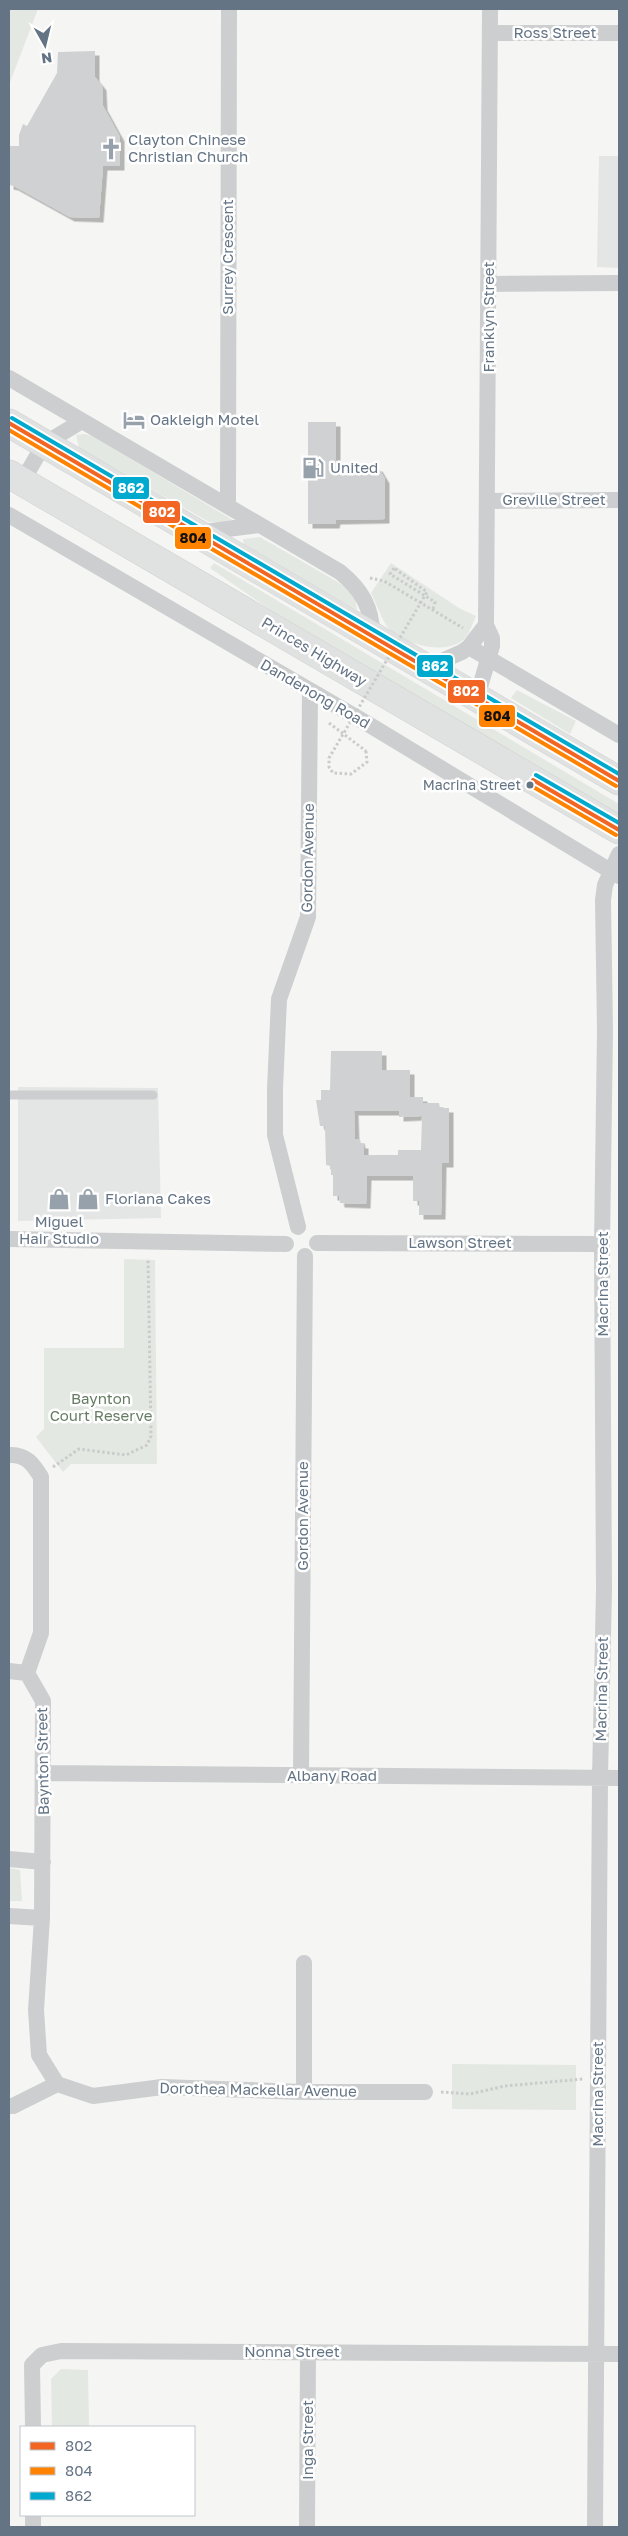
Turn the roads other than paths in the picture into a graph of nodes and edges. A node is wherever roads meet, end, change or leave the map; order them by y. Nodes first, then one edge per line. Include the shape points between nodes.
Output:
1 (229, 9) edge
2 (490, 9) edge
3 (490, 33) junction
4 (619, 33) edge
5 (619, 283) edge
6 (490, 284) junction
7 (9, 378) edge
8 (82, 421) junction
9 (9, 423) edge
10 (44, 444) junction
11 (16, 478) edge
12 (619, 500) edge
13 (489, 501) junction
14 (228, 506) junction
15 (9, 515) edge
16 (259, 525) junction
17 (194, 533) junction
18 (486, 625) junction
19 (372, 637) junction
20 (469, 647) junction
21 (489, 658) junction
22 (426, 668) junction
23 (310, 692) junction
24 (477, 697) junction
25 (619, 735) edge
26 (619, 781) edge
27 (619, 830) edge
28 (619, 854) edge
29 (615, 873) edge
30 (9, 1094) edge
31 (153, 1096) dead end
32 (298, 1227) junction
33 (9, 1239) edge
34 (317, 1242) junction
35 (286, 1244) junction
36 (602, 1244) junction
37 (305, 1256) junction
38 (12, 1454) edge
39 (9, 1671) edge
40 (26, 1673) junction
41 (44, 1773) junction
42 (301, 1776) junction
43 (600, 1778) junction
44 (619, 1778) edge
45 (9, 1859) edge
46 (43, 1862) junction
47 (9, 1916) edge
48 (42, 1918) junction
49 (304, 1963) dead end
50 (56, 2084) junction
51 (304, 2092) junction
52 (425, 2092) road end
53 (9, 2106) edge
54 (308, 2352) junction
55 (597, 2354) junction
56 (619, 2354) edge
57 (33, 2426) edge
58 (307, 2527) edge
59 (594, 2527) edge

1 - 14 street, Surrey Crescent
2 - 3 street, Franklyn Street
3 - 4 street, Ross Street
3 - 6 street, Franklyn Street
5 - 6 street
6 - 13 street, Franklyn Street
7 - 8 street
8 - 10 street
8 - 14 street
9 - 10 highway
10 - 11 street
10 - 17 highway
11 - 27 highway, Princes Highway
12 - 13 street, Greville Street
13 - 18 street, Franklyn Street
14 - 16 street
15 - 23 street, Dandenong Road
16 - 17 street
16 - 19 street via 340,572 353,583 372,617
17 - 19 highway
18 - 20 street
18 - 21 street, Franklyn Street via 492,638
19 - 22 highway
20 - 21 street
20 - 22 street
21 - 24 street, Franklyn Street
21 - 25 street
22 - 24 highway
23 - 29 street, Dandenong Road
23 - 32 street, Gordon Avenue via 308,917 279,999 276,1089 275,1134
24 - 26 highway
28 - 29 street, Macrina Street
29 - 36 street, Macrina Street via 603,900
30 - 31 lane
32 - 34 street via 312,1230
32 - 35 street via 288,1235
33 - 35 street
34 - 36 street, Lawson Street
34 - 37 street via 313,1251
35 - 37 street via 291,1253
36 - 43 street, Macrina Street via 604,1590
37 - 42 street, Gordon Avenue
38 - 40 street via 31,1461 41,1477 41,1633
39 - 40 street
40 - 41 street, Baynton Street via 43,1701
41 - 42 street, Albany Road
41 - 46 street, Baynton Street
42 - 43 street, Albany Road
43 - 44 street, Albany Road
43 - 55 street, Macrina Street
45 - 46 street
46 - 48 street, Baynton Street
47 - 48 street
48 - 50 street, Baynton Street via 36,2010 40,2055
49 - 51 street
50 - 51 street, Dorothea Mackellar Avenue via 93,2096 162,2087
50 - 53 street
51 - 52 street, Dorothea Mackellar Avenue
54 - 55 street, Nonna Street
54 - 57 street, Nonna Street via 61,2351 42,2355 32,2365
54 - 58 street, Inga Street
55 - 56 street, Nonna Street
55 - 59 street, Macrina Street

